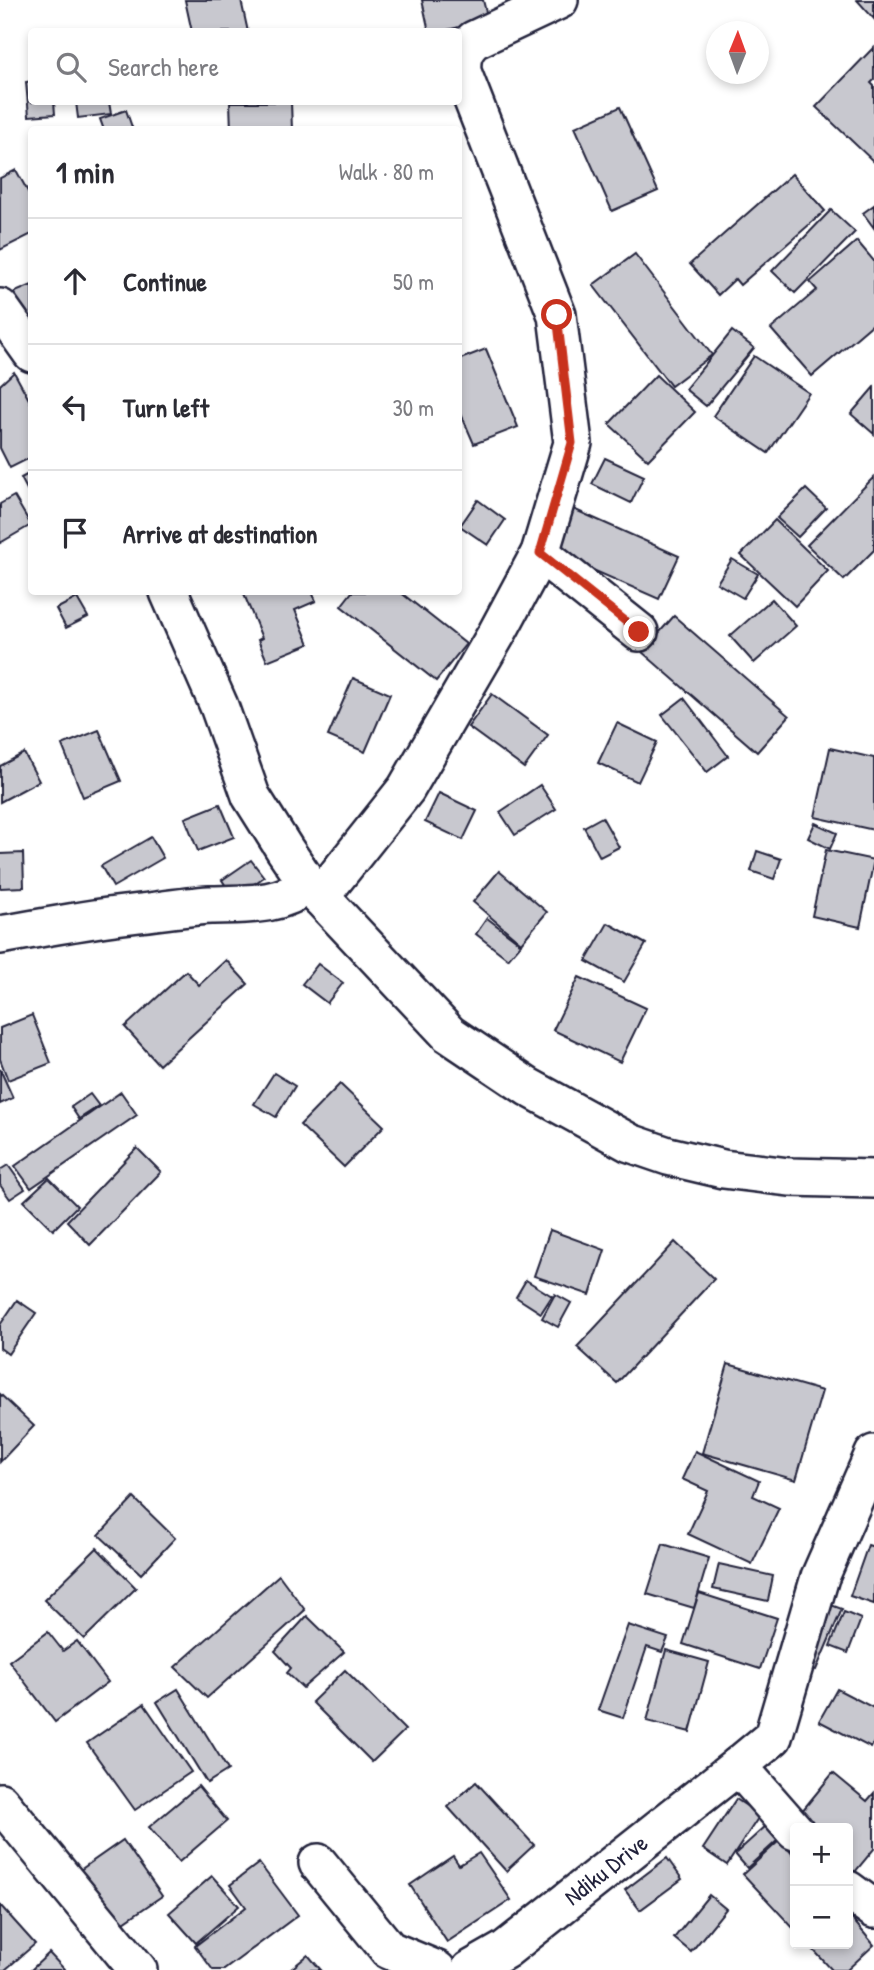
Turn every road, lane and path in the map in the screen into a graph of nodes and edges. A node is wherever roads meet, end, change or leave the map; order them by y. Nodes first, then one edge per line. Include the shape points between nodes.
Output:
1 (559, 0) edge
2 (462, 57) edge
3 (462, 72) edge
4 (0, 308) edge
5 (28, 348) edge
6 (540, 553) junction
7 (170, 595) edge
8 (639, 632) dead end
9 (314, 890) junction
10 (0, 935) edge
11 (874, 1178) edge
12 (874, 1454) edge
13 (738, 1766) junction
14 (0, 1802) edge
15 (790, 1825) edge
16 (318, 1863) dead end
17 (853, 1894) edge
18 (874, 1909) edge
19 (379, 1960) edge
20 (138, 1970) edge
21 (437, 1970) edge
22 (470, 1970) edge

1 - 2 street via 474,40
3 - 6 street via 557,315 572,443
4 - 5 street
6 - 8 street
6 - 9 street via 406,789
7 - 9 street via 219,706 251,796
9 - 10 street via 244,906 209,905
9 - 11 street via 449,1034 528,1087 630,1143 723,1169 789,1177
12 - 13 street, Ndiku Drive via 820,1577 773,1737
13 - 15 street
13 - 22 street, Ndiku Drive via 505,1950
14 - 20 street
16 - 19 street
17 - 18 street
19 - 21 street

